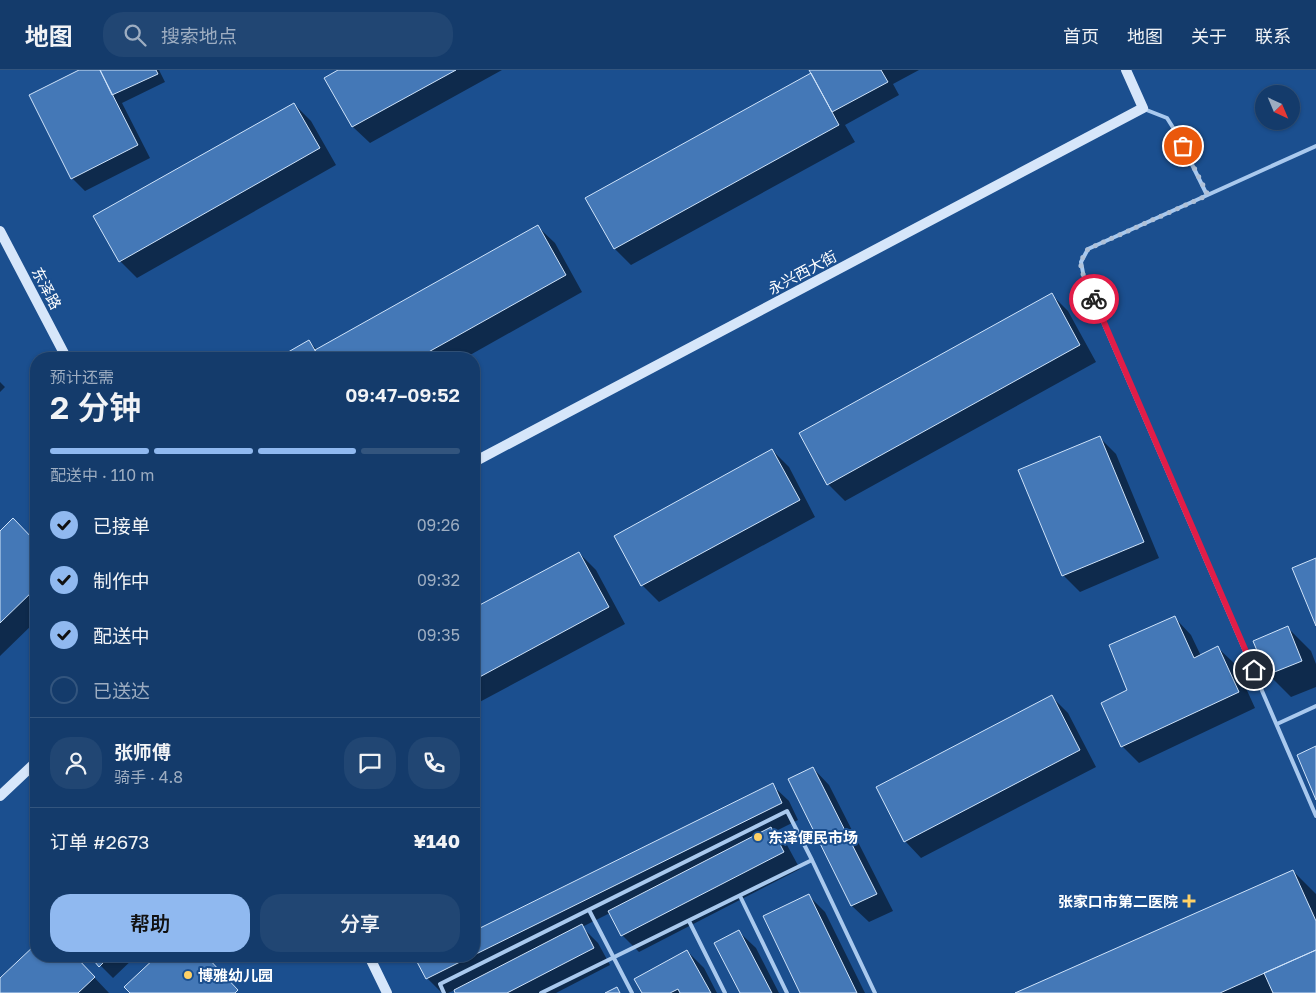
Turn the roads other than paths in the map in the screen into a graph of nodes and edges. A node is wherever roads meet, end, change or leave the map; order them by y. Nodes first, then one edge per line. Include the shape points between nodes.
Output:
1 (1126, 70) edge
2 (1143, 108) junction
3 (1316, 146) edge
4 (1208, 195) junction
5 (0, 231) edge
6 (63, 352) edge
7 (480, 459) edge
8 (1316, 706) edge
9 (1276, 724) junction
10 (30, 768) edge
11 (0, 796) edge
12 (1316, 816) edge
13 (812, 860) junction
14 (740, 896) junction
15 (589, 910) junction
16 (688, 921) junction
17 (614, 958) junction
18 (372, 962) edge
19 (387, 993) edge
20 (444, 993) edge
21 (542, 993) edge
22 (632, 993) edge
23 (725, 993) edge
24 (787, 993) edge
25 (875, 993) edge

1 - 2 main road
2 - 4 lane via 1167,118
2 - 7 main road, 永兴西大街
3 - 4 lane
4 - 9 lane via 1088,249 1080,262 1084,278
5 - 6 main road, 东泽路
8 - 9 lane
9 - 12 lane
10 - 11 main road
13 - 14 lane
13 - 15 lane via 787,812
13 - 25 lane
14 - 16 lane
14 - 24 lane
15 - 17 lane
15 - 20 lane via 440,984
16 - 17 lane
16 - 23 lane
17 - 21 lane
17 - 22 lane
18 - 19 main road

